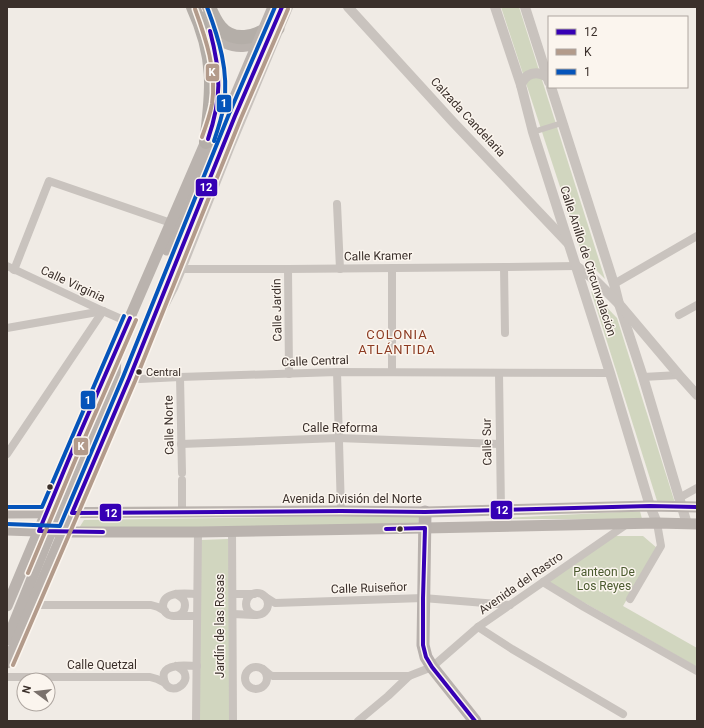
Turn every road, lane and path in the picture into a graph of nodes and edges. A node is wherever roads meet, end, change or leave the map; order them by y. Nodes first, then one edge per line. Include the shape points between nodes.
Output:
1 (273, 7) edge
2 (282, 7) edge
3 (288, 7) edge
4 (348, 7) edge
5 (495, 7) edge
6 (524, 7) edge
7 (204, 10) edge
8 (279, 29) junction
9 (210, 31) junction
10 (548, 79) edge
11 (548, 81) edge
12 (521, 85) junction
13 (551, 88) edge
14 (230, 116) junction
15 (562, 123) junction
16 (534, 132) junction
17 (206, 142) junction
18 (338, 204) dead end
19 (171, 223) junction
20 (697, 236) edge
21 (570, 245) junction
22 (576, 266) junction
23 (504, 267) junction
24 (11, 268) edge
25 (392, 268) junction
26 (181, 269) junction
27 (288, 269) junction
28 (340, 269) junction
29 (614, 284) junction
30 (139, 297) junction
31 (619, 304) junction
32 (697, 305) edge
33 (103, 311) junction
34 (679, 315) dead end
35 (128, 322) junction
36 (152, 322) junction
37 (7, 328) edge
38 (505, 333) dead end
39 (116, 350) junction
40 (337, 372) junction
41 (392, 372) junction
42 (499, 373) junction
43 (610, 373) junction
44 (289, 374) junction
45 (679, 375) junction
46 (180, 377) junction
47 (643, 377) junction
48 (140, 379) dead end
49 (697, 395) edge
50 (338, 438) junction
51 (181, 444) junction
52 (499, 444) junction
53 (7, 454) edge
54 (697, 488) edge
55 (680, 502) junction
56 (650, 506) junction
57 (697, 507) edge
58 (501, 510) junction
59 (341, 511) junction
60 (425, 512) junction
61 (7, 513) edge
62 (46, 513) junction
63 (58, 513) junction
64 (182, 513) junction
65 (72, 514) junction
66 (657, 523) junction
67 (627, 524) junction
68 (692, 524) edge
69 (425, 528) junction
70 (7, 530) edge
71 (39, 530) junction
72 (51, 531) junction
73 (232, 531) junction
74 (64, 532) junction
75 (198, 532) junction
76 (544, 582) junction
77 (176, 594) junction
78 (197, 594) junction
79 (233, 594) junction
80 (254, 594) junction
81 (264, 596) junction
82 (167, 597) junction
83 (423, 598) junction
84 (630, 600) dead end
85 (275, 603) junction
86 (31, 605) junction
87 (151, 605) junction
88 (7, 606) edge
89 (510, 606) junction
90 (165, 611) junction
91 (265, 612) junction
92 (232, 614) junction
93 (255, 615) junction
94 (177, 616) junction
95 (197, 616) junction
96 (478, 627) junction
97 (7, 640) edge
98 (7, 662) edge
99 (176, 666) junction
100 (197, 666) junction
101 (432, 667) junction
102 (167, 669) junction
103 (232, 669) junction
104 (248, 669) junction
105 (263, 669) junction
106 (697, 671) edge
107 (273, 676) junction
108 (409, 676) junction
109 (7, 677) edge
110 (150, 678) junction
111 (165, 682) junction
112 (264, 685) junction
113 (248, 686) junction
114 (196, 687) junction
115 (232, 687) junction
116 (177, 688) junction
117 (623, 714) dead end
118 (196, 721) edge
119 (233, 721) edge
120 (358, 721) edge
121 (475, 721) edge

1 - 14 main road, bridge
2 - 7 highway via 280,15 271,26 248,37 238,37 224,31
2 - 14 main road, bridge
3 - 8 street
4 - 21 street, Calzada Candelaria
5 - 12 street, Calle Anillo de Circunvalación
6 - 10 street, Calle Anillo de Circunvalación
7 - 9 main road
7 - 17 highway via 204,35 211,67 211,98
8 - 9 main road via 262,42 243,46 228,44
8 - 14 street
9 - 14 main road via 220,78 219,97
11 - 12 street via 540,74 533,74 524,79
12 - 16 street, Calle Anillo de Circunvalación
13 - 15 street, Calle Anillo de Circunvalación
14 - 17 main road
14 - 26 street
14 - 30 main road via 188,209 162,260
14 - 36 main road
15 - 16 street
15 - 29 street, Calle Anillo de Circunvalación
16 - 21 street, Calle Anillo de Circunvalación
17 - 19 main road
18 - 28 street
19 - 24 street via 49,181
19 - 30 main road
20 - 29 street
21 - 22 street, Calle Anillo de Circunvalación
22 - 23 street, Calle Kramer
22 - 31 street via 595,280
22 - 43 street, Calle Anillo de Circunvalación
23 - 25 street, Calle Kramer
23 - 38 street
24 - 33 street, Calle Virginia
25 - 28 street, Calle Kramer
25 - 41 street
26 - 27 street, Calle Kramer
26 - 36 street via 162,310
27 - 28 street, Calle Kramer
27 - 44 street, Calle Jardín
29 - 31 street, Calle Anillo de Circunvalación
30 - 35 main road
31 - 45 street
31 - 47 street, Calle Anillo de Circunvalación
32 - 34 street
33 - 35 street, Calle Virginia
33 - 37 street
33 - 53 street
35 - 39 main road
36 - 65 main road
39 - 62 main road
39 - 63 main road via 113,388
40 - 41 street, Calle Central
40 - 44 street, Calle Central
40 - 50 street
41 - 42 street, Calle Central
42 - 43 street, Calle Central
42 - 52 street, Calle Sur
43 - 56 street, Calle Anillo de Circunvalación
44 - 46 street, Calle Central
45 - 47 street
45 - 49 street
46 - 48 street, Calle Central
46 - 51 street, Calle Norte
47 - 55 street, Calle Anillo de Circunvalación
50 - 51 street, Calle Reforma
50 - 52 street, Calle Reforma
50 - 59 street
51 - 64 street, Calle Norte
52 - 58 street, Calle Sur
54 - 55 street
55 - 56 main road, Avenida División del Norte
55 - 57 main road, Avenida División del Norte
55 - 68 street, Calle Anillo de Circunvalación
56 - 58 main road, Avenida División del Norte
56 - 66 street, Calle Anillo de Circunvalación
58 - 60 main road, Avenida División del Norte
59 - 60 main road, Avenida División del Norte
59 - 64 main road, Avenida División del Norte
60 - 69 main road
61 - 62 main road, Avenida División del Norte
62 - 63 main road, Avenida División del Norte
62 - 71 main road
62 - 72 main road via 53,521
63 - 65 main road, Avenida División del Norte
63 - 74 main road via 58,522
64 - 65 main road, Avenida División del Norte
65 - 74 main road
66 - 67 main road
66 - 68 main road
66 - 84 street via 661,546
67 - 69 main road
67 - 76 street, Avenida del Rastro
69 - 73 main road
69 - 83 main road
70 - 71 main road
71 - 72 main road
71 - 88 main road
72 - 74 main road
72 - 97 main road
73 - 75 main road
73 - 79 street, Jardín de las Rosas
74 - 75 main road
74 - 86 main road
75 - 78 street, Jardín de las Rosas
76 - 89 street, Avenida del Rastro
76 - 106 street
77 - 78 street
77 - 82 street
77 - 94 street via 185,602 185,608
78 - 95 street, Jardín de las Rosas
79 - 80 street
79 - 92 street, Jardín de las Rosas
80 - 81 street
80 - 93 street via 247,600 246,605 247,610
81 - 85 street
81 - 91 street via 268,601
82 - 87 street
82 - 90 street via 163,606
83 - 85 street, Calle Ruiseñor
83 - 89 street, Calle Ruiseñor
83 - 101 main road via 423,645
85 - 91 street
86 - 87 street
86 - 98 main road
87 - 90 street
89 - 96 street, Avenida del Rastro
90 - 94 street
91 - 93 street
92 - 93 street
92 - 103 street, Jardín de las Rosas
94 - 95 street
95 - 100 street, Jardín de las Rosas
96 - 101 street, Avenida del Rastro
96 - 117 street
99 - 100 street
99 - 102 street
99 - 116 street via 185,674 185,680
100 - 114 street, Jardín de las Rosas
101 - 108 street, Avenida del Rastro
101 - 121 main road
102 - 110 street, Calle Quetzal
102 - 111 street via 164,673
103 - 104 street
103 - 115 street, Jardín de las Rosas
104 - 105 street via 258,666
104 - 113 street via 245,673
105 - 107 street
105 - 112 street via 266,674
107 - 108 street
107 - 112 street
108 - 120 street
109 - 110 street, Calle Quetzal
110 - 111 street, Calle Quetzal
111 - 116 street via 168,686
112 - 113 street via 259,688
113 - 115 street
114 - 116 street
114 - 118 street, Jardín de las Rosas
115 - 119 street, Jardín de las Rosas

